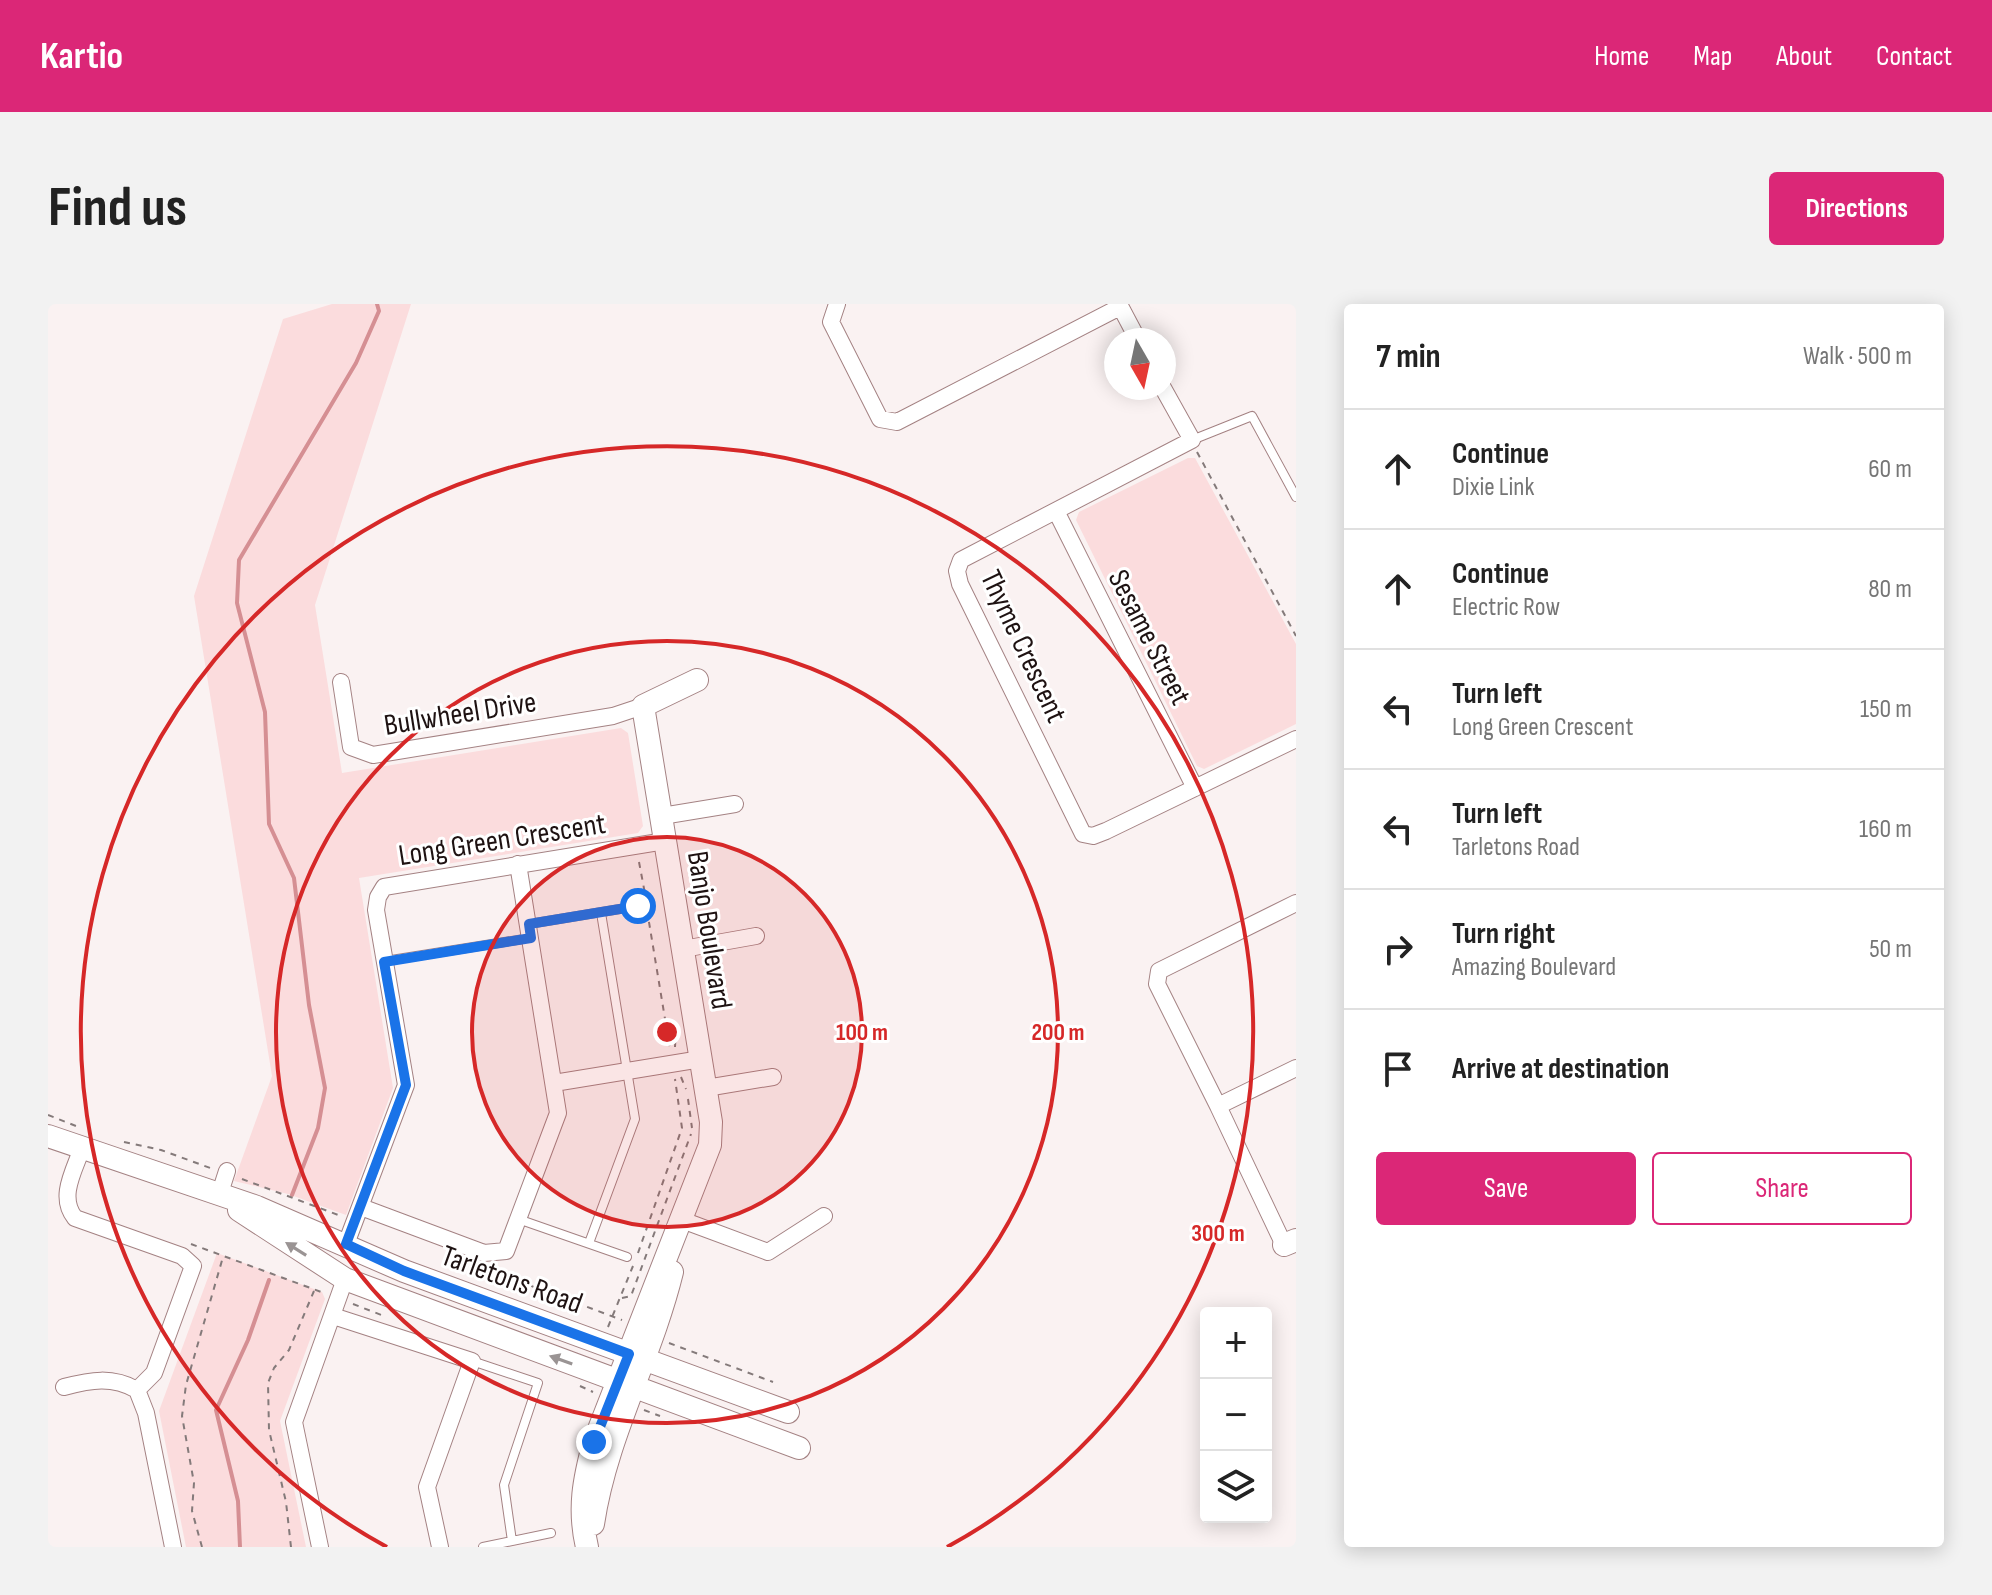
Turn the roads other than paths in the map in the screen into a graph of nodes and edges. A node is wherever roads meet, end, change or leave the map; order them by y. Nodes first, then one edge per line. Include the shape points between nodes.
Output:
1 (837, 304) edge
2 (1120, 306) edge
3 (1132, 328) edge
4 (1170, 400) edge
5 (1192, 440) junction
6 (1296, 497) edge
7 (1056, 511) junction
8 (697, 680) dead end
9 (341, 682) dead end
10 (643, 706) junction
11 (1296, 739) edge
12 (1195, 788) junction
13 (727, 800) dead end
14 (662, 816) junction
15 (665, 841) junction
16 (518, 864) junction
17 (1296, 903) edge
18 (638, 906) dead end
19 (601, 913) junction
20 (530, 931) junction
21 (756, 936) dead end
22 (683, 949) junction
23 (384, 962) junction
24 (701, 1059) junction
25 (1296, 1068) edge
26 (629, 1071) junction
27 (773, 1077) dead end
28 (554, 1083) junction
29 (706, 1088) junction
30 (1218, 1106) junction
31 (48, 1136) edge
32 (84, 1139) junction
33 (226, 1172) road end
34 (219, 1196) junction
35 (358, 1214) junction
36 (824, 1216) dead end
37 (517, 1219) junction
38 (682, 1220) junction
39 (1290, 1242) edge
40 (589, 1243) junction
41 (346, 1244) junction
42 (627, 1257) dead end
43 (345, 1279) junction
44 (333, 1316) junction
45 (472, 1361) junction
46 (632, 1370) junction
47 (64, 1387) dead end
48 (137, 1390) junction
49 (788, 1412) dead end
50 (799, 1448) dead end
51 (551, 1533) dead end
52 (512, 1541) junction
53 (173, 1547) edge
54 (320, 1547) edge
55 (440, 1547) edge
56 (483, 1547) edge
57 (590, 1547) edge

1 - 2 street via 831,322 880,419 897,422
2 - 3 street
4 - 5 street
5 - 6 lane, Thyme Crescent via 1252,416
5 - 7 street, Thyme Crescent
7 - 12 street, Sesame Street
7 - 12 street, Thyme Crescent via 961,560 957,571 1083,834 1106,831
8 - 10 street
9 - 10 street, Bullwheel Drive via 351,747 373,755 613,716
10 - 14 street, Banjo Boulevard
11 - 12 street, Thyme Crescent
13 - 14 street
14 - 15 street, Banjo Boulevard
15 - 16 street, Long Green Crescent
15 - 22 street, Banjo Boulevard
16 - 20 street
16 - 23 street, Long Green Crescent via 384,887 376,910
17 - 30 street via 1159,971 1157,984
18 - 19 lane
19 - 20 lane
19 - 26 lane
20 - 23 lane
20 - 28 street
21 - 22 street
22 - 24 street, Banjo Boulevard
23 - 35 street, Long Green Crescent via 406,1085
24 - 26 street
24 - 29 street, Banjo Boulevard
25 - 30 street
26 - 28 street
26 - 40 lane via 635,1119
27 - 29 street
28 - 37 street via 558,1113
29 - 38 street, Banjo Boulevard via 710,1145
30 - 39 street
31 - 32 street, Tarletons Road
32 - 34 street, Tarletons Road
32 - 48 street via 66,1198 75,1218 182,1256 193,1266 154,1373
33 - 34 street
34 - 41 street, Tarletons Road
43 -> 34 street, Tarletons Road
35 - 37 street via 500,1254 506,1251
35 - 41 street, Long Green Crescent
36 - 38 street via 768,1252
37 - 40 lane
38 - 46 street, Banjo Boulevard
40 - 42 lane
41 - 46 street, Tarletons Road
43 - 44 street
46 -> 43 street, Tarletons Road
44 - 45 street
44 - 54 street via 294,1422
45 - 52 lane via 538,1383 504,1485
45 - 55 street via 427,1487
46 - 49 street, Tarletons Road
46 - 50 street, Tarletons Road
46 - 57 street, Banjo Boulevard via 594,1442 581,1489 582,1527
47 - 48 street via 119,1380
48 - 53 street
51 - 52 lane
52 - 56 lane

